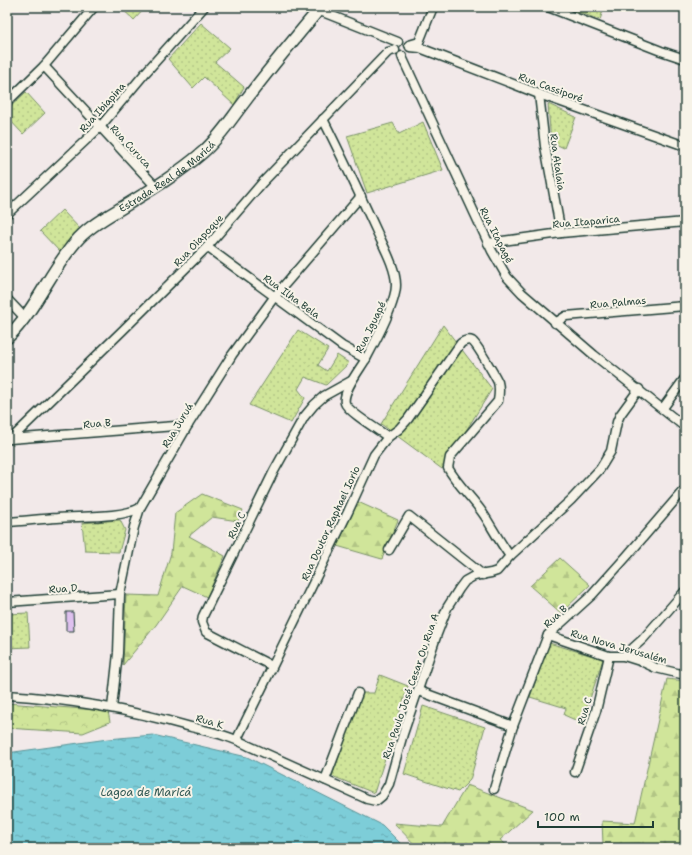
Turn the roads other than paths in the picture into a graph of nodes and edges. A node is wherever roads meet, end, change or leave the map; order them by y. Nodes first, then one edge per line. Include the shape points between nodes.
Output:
1 (94, 7) edge
2 (204, 7) edge
3 (433, 7) edge
4 (548, 7) edge
5 (316, 8) edge
6 (398, 42) junction
7 (409, 46) junction
8 (395, 50) junction
9 (402, 56) junction
10 (685, 58) edge
11 (44, 66) junction
12 (539, 94) junction
13 (7, 102) edge
14 (323, 119) junction
15 (100, 127) junction
16 (685, 146) edge
17 (156, 187) junction
18 (361, 196) junction
19 (7, 214) edge
20 (685, 222) edge
21 (560, 232) junction
22 (488, 243) junction
23 (207, 247) junction
24 (275, 296) junction
25 (7, 299) edge
26 (685, 306) edge
27 (24, 318) junction
28 (555, 322) junction
29 (7, 338) edge
30 (366, 359) junction
31 (685, 378) edge
32 (351, 381) junction
33 (639, 389) junction
34 (663, 408) junction
35 (188, 425) junction
36 (685, 427) edge
37 (388, 436) junction
38 (9, 440) edge
39 (685, 490) edge
40 (140, 508) junction
41 (122, 514) junction
42 (7, 522) edge
43 (134, 527) junction
44 (390, 550) dead end
45 (510, 556) junction
46 (483, 575) junction
47 (685, 591) edge
48 (120, 594) junction
49 (7, 602) edge
50 (548, 635) junction
51 (609, 656) junction
52 (624, 656) junction
53 (272, 666) junction
54 (685, 674) edge
55 (419, 691) junction
56 (358, 693) dead end
57 (7, 695) edge
58 (112, 708) junction
59 (513, 726) junction
60 (237, 739) junction
61 (575, 772) dead end
62 (325, 780) junction
63 (388, 784) joint
64 (494, 789) dead end

1 - 11 street
2 - 15 street, Rua Ibiapina
3 - 7 street via 419,42
4 - 10 street
5 - 6 street, Rua Cassiporé
5 - 17 main road, Estrada Real de Maricá via 217,139 190,163
6 - 7 street, Rua Cassiporé via 403,41
6 - 8 street
7 - 9 street via 407,54
7 - 12 street, Rua Cassiporé
8 - 9 street
8 - 14 street, Rua Oiapoque via 388,52
9 - 22 street, Rua Itapagé
11 - 13 street
11 - 15 street, Rua Curuca
12 - 16 street, Rua Cassiporé
12 - 21 street, Rua Atalaia
14 - 18 street, Rua Iguapé
14 - 23 street, Rua Oiapoque via 262,183
15 - 17 street, Rua Curuca
15 - 19 street, Rua Ibiapina
17 - 27 main road, Estrada Real de Maricá via 79,237 56,267
18 - 24 street, Rua Juruá
18 - 30 street, Rua Iguapé via 391,263 396,284 394,299
20 - 21 street, Rua Itaparica
21 - 22 street, Rua Itaparica
22 - 28 street, Rua Itapagé via 507,277
23 - 24 street, Rua Ilha Bela
23 - 38 street, Rua Oiapoque
24 - 30 street, Rua Ilha Bela via 342,346
24 - 35 street, Rua Juruá via 232,355
25 - 27 street
26 - 28 street, Rua Palmas via 566,316
27 - 29 main road, Estrada Real de Maricá
28 - 33 street, Rua Itapagé
30 - 32 street, Rua Iguapé
31 - 34 street
32 - 37 street, Rua Iguapé via 345,398 347,407
32 - 53 street, Rua C via 324,396 304,417 274,471 203,616 202,622 206,632
33 - 34 street, Rua Itapagé
33 - 45 street, Rua Paulo José Cesar Ou Rua A via 620,415 611,451 600,469 571,500
34 - 36 street, Rua Itapagé
35 - 38 street, Rua B
35 - 40 street, Rua Juruá
37 - 45 street, Rua Doutor Raphael Iorio via 408,419 461,343 464,340 473,341 498,382 500,394 498,401 450,457 448,468 486,518
37 - 53 street, Rua Doutor Raphael Iorio via 374,455
39 - 50 street, Rua B via 592,595
40 - 41 street
40 - 43 street, Rua Juruá
41 - 42 street
41 - 43 street
43 - 48 street, Rua Juruá
44 - 46 street via 409,516
45 - 46 street, Rua Paulo José Cesar Ou Rua A via 497,571
46 - 55 street, Rua Paulo José Cesar Ou Rua A via 474,576 466,581 447,608
47 - 52 street via 643,639
48 - 49 street, Rua D
48 - 58 street, Rua Juruá via 118,653
50 - 51 street, Rua Nova Jerusalém
50 - 59 street, Rua B
51 - 52 street, Rua Nova Jerusalém
51 - 61 street, Rua C via 596,711
52 - 54 street, Rua Nova Jerusalém via 656,668
53 - 60 street, Rua Doutor Raphael Iorio
55 - 59 street
55 - 63 street, Rua Paulo José Cesar Ou Rua A
56 - 62 street
57 - 58 street, Rua K
58 - 60 street, Rua K
59 - 64 street, Rua B
60 - 62 street, Rua K
62 - 63 street, Rua K via 376,801 382,796

